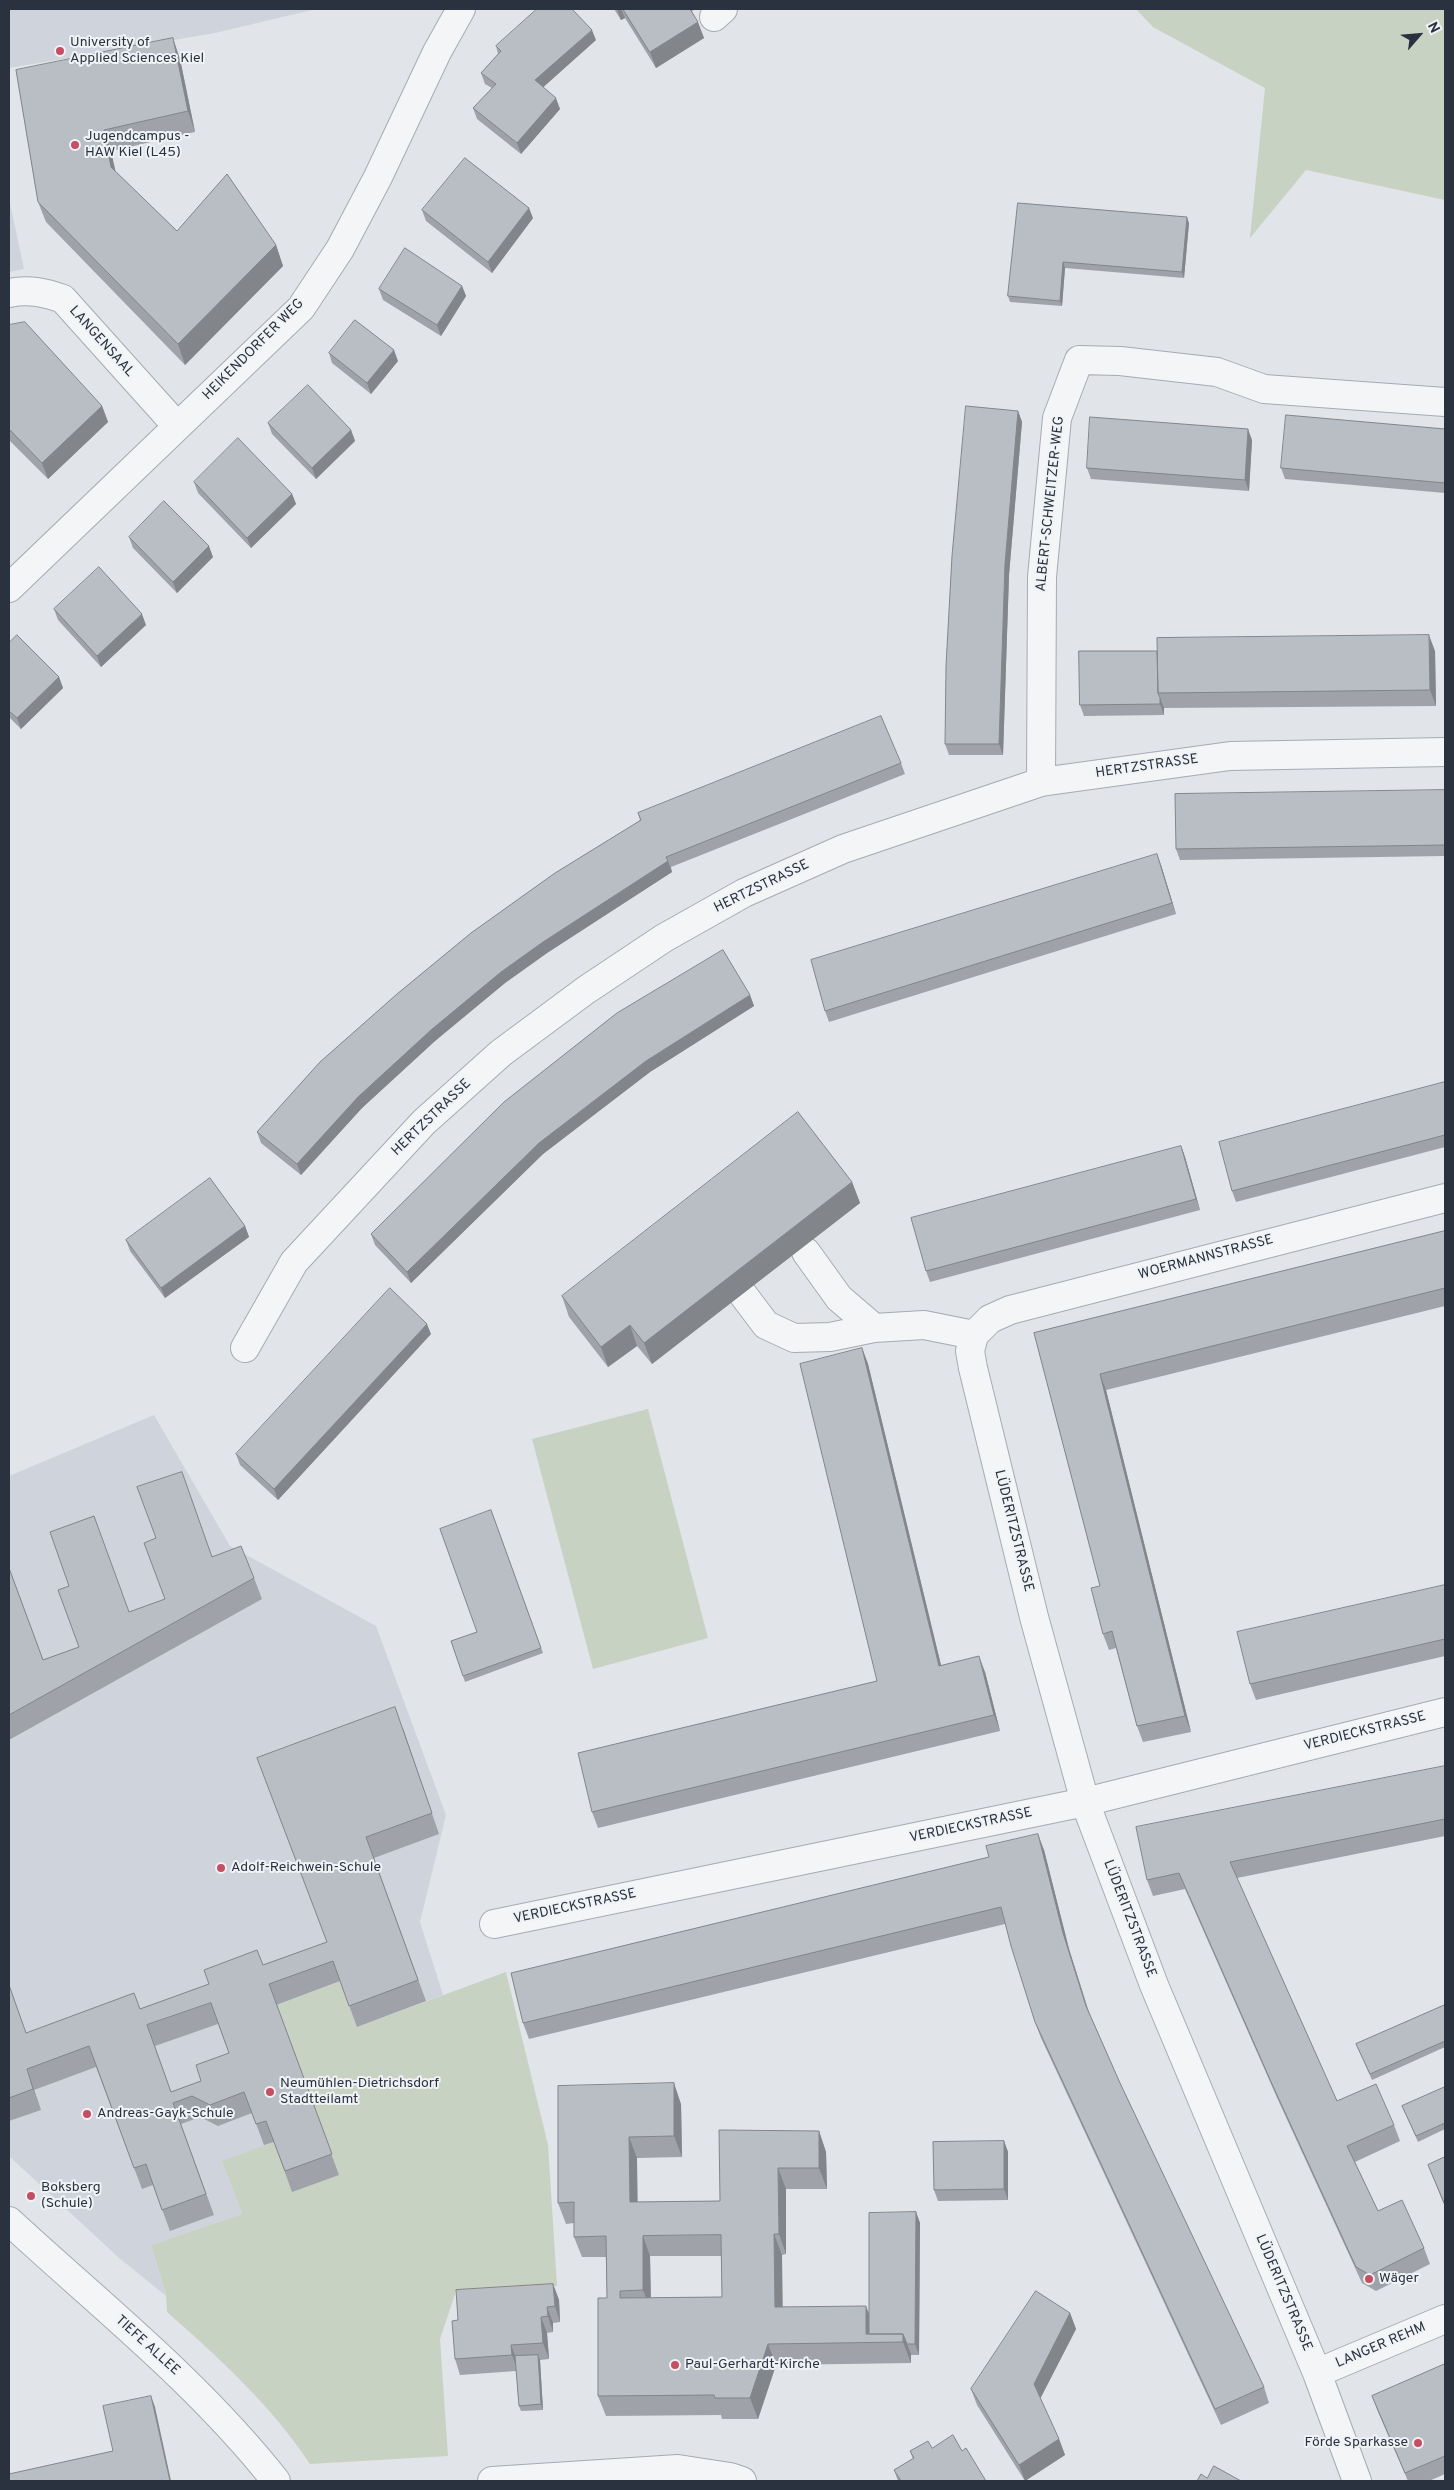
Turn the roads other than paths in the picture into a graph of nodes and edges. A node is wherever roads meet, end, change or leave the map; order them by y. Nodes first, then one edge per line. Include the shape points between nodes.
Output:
1 (461, 9) edge
2 (9, 293) edge
3 (1445, 402) edge
4 (176, 426) junction
5 (9, 588) edge
6 (1445, 752) edge
7 (1042, 782) junction
8 (1445, 1198) edge
9 (806, 1252) edge
10 (717, 1259) edge
11 (874, 1328) junction
12 (974, 1335) junction
13 (245, 1348) dead end
14 (1445, 1712) edge
15 (1085, 1802) junction
16 (494, 1924) dead end
17 (9, 2221) edge
18 (1445, 2319) edge
19 (1317, 2373) junction
20 (276, 2481) edge
21 (492, 2481) edge
22 (742, 2481) edge
23 (1358, 2481) edge

1 - 4 street, HEIKENDORFER WEG via 340,250 301,308
2 - 4 street, LANGENSAAL via 45,292 63,299
3 - 7 street, ALBERT-SCHWEITZER-WEG via 1264,389 1217,372 1120,361 1078,360 1058,418 1042,577
4 - 5 street, HEIKENDORFER WEG
6 - 7 street, HERTZSTRASSE via 1230,756
7 - 13 street, HERTZSTRASSE via 842,849 744,893 664,938 586,990 501,1053 424,1122 294,1262
8 - 12 street, WOERMANNSTRASSE via 1010,1310 990,1319
9 - 11 street via 839,1298
10 - 11 street via 766,1324 794,1338 830,1337
11 - 12 street via 924,1325
12 - 15 street, LÜDERITZSTRASSE via 970,1351 973,1368 1034,1617
14 - 15 street, VERDIECKSTRASSE
15 - 16 street, VERDIECKSTRASSE
15 - 19 street, LÜDERITZSTRASSE via 1154,1985
17 - 20 street, TIEFE ALLEE via 203,2398
18 - 19 street, LANGER REHM
19 - 23 street, LÜDERITZSTRASSE
21 - 22 street via 678,2469 730,2476

